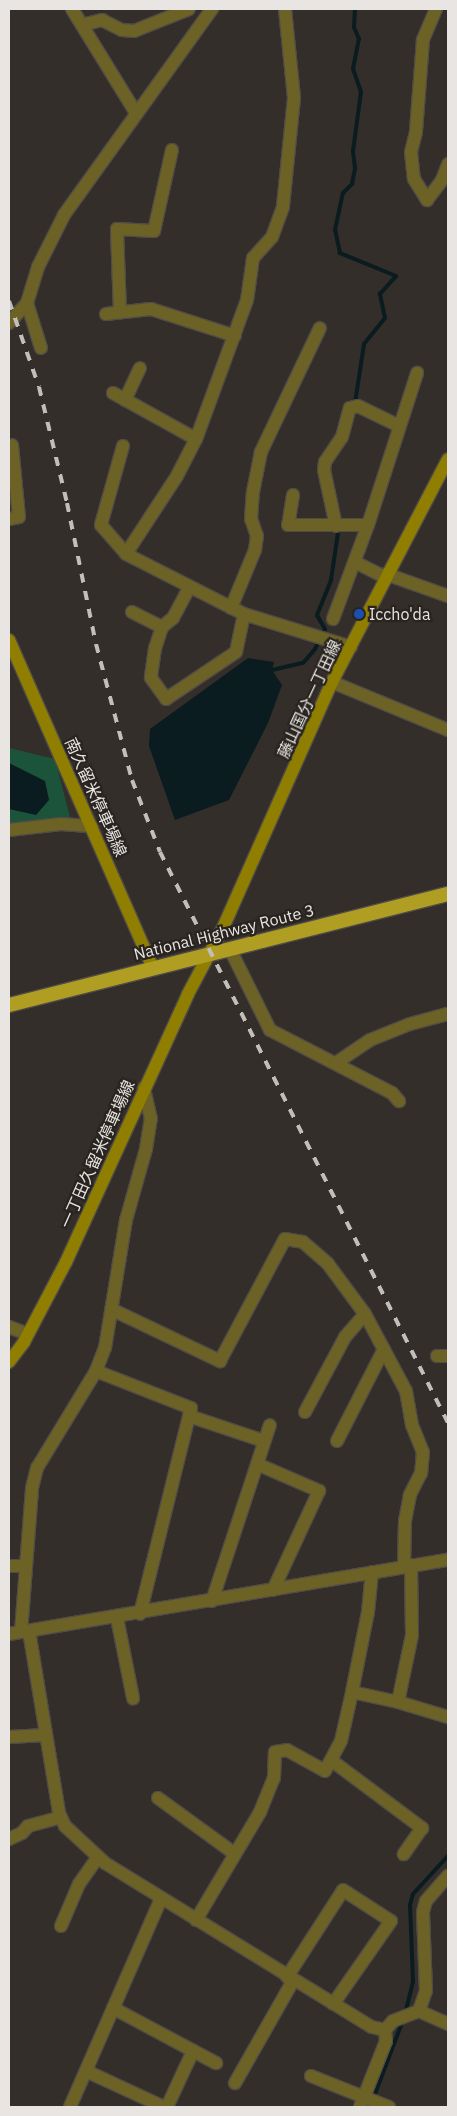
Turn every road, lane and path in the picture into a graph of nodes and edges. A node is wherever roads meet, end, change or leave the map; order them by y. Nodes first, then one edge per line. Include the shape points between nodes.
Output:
1 (72, 9) edge
2 (189, 9) edge
3 (212, 9) edge
4 (285, 9) edge
5 (436, 9) edge
6 (82, 25) junction
7 (136, 113) junction
8 (172, 150) dead end
9 (448, 164) edge
10 (27, 303) junction
11 (120, 312) junction
12 (106, 314) dead end
13 (9, 323) edge
14 (320, 328) dead end
15 (235, 336) junction
16 (41, 348) dead end
17 (140, 368) dead end
18 (417, 373) dead end
19 (112, 394) dead end
20 (125, 400) junction
21 (398, 426) junction
22 (196, 439) junction
23 (12, 445) dead end
24 (123, 446) dead end
25 (448, 459) edge
26 (293, 494) dead end
27 (9, 519) edge
28 (368, 525) junction
29 (336, 526) junction
30 (126, 554) junction
31 (355, 562) junction
32 (386, 576) junction
33 (190, 588) junction
34 (448, 596) edge
35 (231, 608) junction
36 (132, 612) dead end
37 (244, 614) junction
38 (333, 619) dead end
39 (162, 628) junction
40 (9, 640) edge
41 (351, 647) junction
42 (332, 682) junction
43 (448, 730) edge
44 (92, 826) junction
45 (9, 830) edge
46 (448, 894) edge
47 (230, 949) junction
48 (206, 955) junction
49 (153, 968) junction
50 (9, 1005) edge
51 (448, 1014) edge
52 (336, 1063) junction
53 (144, 1088) junction
54 (399, 1101) dead end
55 (114, 1310) junction
56 (366, 1314) junction
57 (9, 1327) edge
58 (28, 1334) junction
59 (384, 1349) junction
60 (9, 1362) edge
61 (96, 1371) junction
62 (305, 1412) dead end
63 (189, 1416) junction
64 (270, 1425) dead end
65 (264, 1441) junction
66 (337, 1442) dead end
67 (257, 1464) junction
68 (448, 1560) edge
69 (407, 1565) junction
70 (9, 1566) edge
71 (25, 1566) junction
72 (372, 1572) junction
73 (273, 1590) junction
74 (212, 1601) junction
75 (140, 1614) junction
76 (117, 1618) junction
77 (20, 1632) edge
78 (352, 1692) junction
79 (133, 1698) dead end
80 (398, 1702) junction
81 (448, 1717) edge
82 (45, 1734) junction
83 (9, 1737) edge
84 (331, 1760) junction
85 (158, 1798) dead end
86 (61, 1816) junction
87 (9, 1839) edge
88 (235, 1854) junction
89 (404, 1854) dead end
90 (98, 1857) junction
91 (448, 1876) edge
92 (161, 1899) junction
93 (196, 1920) junction
94 (60, 1926) dead end
95 (290, 1979) junction
96 (333, 2004) junction
97 (113, 2008) junction
98 (419, 2011) junction
99 (448, 2024) edge
100 (385, 2030) junction
101 (194, 2051) junction
102 (216, 2063) dead end
103 (86, 2071) junction
104 (311, 2076) dead end
105 (234, 2083) dead end
106 (361, 2103) edge
107 (70, 2107) edge
108 (165, 2107) edge
109 (389, 2107) edge

1 - 6 street
2 - 6 street via 151,21 134,31 122,30 102,20
3 - 7 street
4 - 15 street via 294,98 282,207 272,237 253,258 247,300
5 - 9 street via 423,40 416,132 411,152 414,179 427,200 442,180
6 - 7 street
7 - 10 street via 64,215 38,267
8 - 11 street via 154,231 117,229
10 - 13 street
10 - 16 street
11 - 12 street
11 - 15 street via 151,309
14 - 35 street via 261,452 252,492 251,519 257,536 255,550
15 - 22 street
17 - 20 street
18 - 21 street
19 - 20 street
20 - 22 street
21 - 28 street
21 - 29 street via 358,406 350,408 342,437 325,462 324,470
22 - 30 street via 177,476
23 - 27 street via 19,517
24 - 30 street via 101,525
25 - 32 main road, 藤山国分一丁田線
26 - 29 street via 288,525
28 - 29 street
28 - 31 street
30 - 33 street
31 - 32 street
31 - 38 street
32 - 34 street
32 - 41 main road, 藤山国分一丁田線
33 - 35 street
33 - 39 street via 173,618
35 - 37 street
36 - 39 street
37 - 39 street via 236,652 166,700 151,678 155,648
37 - 41 street
40 - 44 main road, 南久留米停車場線
41 - 42 main road, 藤山国分一丁田線
42 - 43 street
42 - 48 main road, 藤山国分一丁田線 via 222,930
44 - 45 street via 60,824
44 - 49 main road, 南久留米停車場線
46 - 47 highway, National Highway Route 3
47 - 48 highway, National Highway Route 3
47 - 52 street via 270,1030
48 - 49 highway, National Highway Route 3
48 - 53 main road, 一丁田久留米停車場線
49 - 50 highway, National Highway Route 3
51 - 52 street via 410,1024 370,1040
52 - 54 street via 392,1093
53 - 55 street via 151,1119 126,1220
53 - 58 main road, 一丁田久留米停車場線 via 66,1262
55 - 56 street via 220,1361 285,1239 303,1242 328,1264
55 - 61 street
56 - 59 street
56 - 62 street via 345,1337
57 - 58 street
58 - 60 main road, 一丁田久留米停車場線
59 - 66 street
59 - 69 street via 406,1391 412,1425 423,1452 421,1473 410,1495 405,1522
61 - 63 street via 191,1408
61 - 71 street via 37,1468 32,1488
63 - 65 street
63 - 75 street
64 - 65 street
65 - 67 street
67 - 73 street via 318,1491
67 - 74 street
68 - 69 street
69 - 72 street
69 - 80 street via 412,1635
70 - 71 street
71 - 77 street
72 - 73 street
72 - 78 street via 368,1612
73 - 74 street
74 - 75 street
75 - 76 street
76 - 77 street
76 - 79 street
77 - 82 street
78 - 80 street
78 - 84 street via 341,1742
80 - 81 street
82 - 83 street
82 - 86 street
84 - 88 street via 325,1771 287,1750 275,1752 274,1778 260,1812
84 - 89 street via 422,1828
85 - 88 street
86 - 87 street via 28,1826 22,1834
86 - 90 street via 65,1826
88 - 93 street
90 - 92 street
90 - 94 street via 79,1884
91 - 98 street via 426,1901 423,1912 426,1992
92 - 93 street
92 - 97 street
93 - 95 street
95 - 96 street
95 - 96 street via 343,1890 391,1921
95 - 105 street
96 - 100 street via 372,2027
97 - 101 street
97 - 103 street
98 - 99 street
98 - 100 street via 393,2022
100 - 106 street via 386,2041
101 - 102 street
101 - 108 street
103 - 107 street
103 - 108 street
104 - 106 street
106 - 109 street

